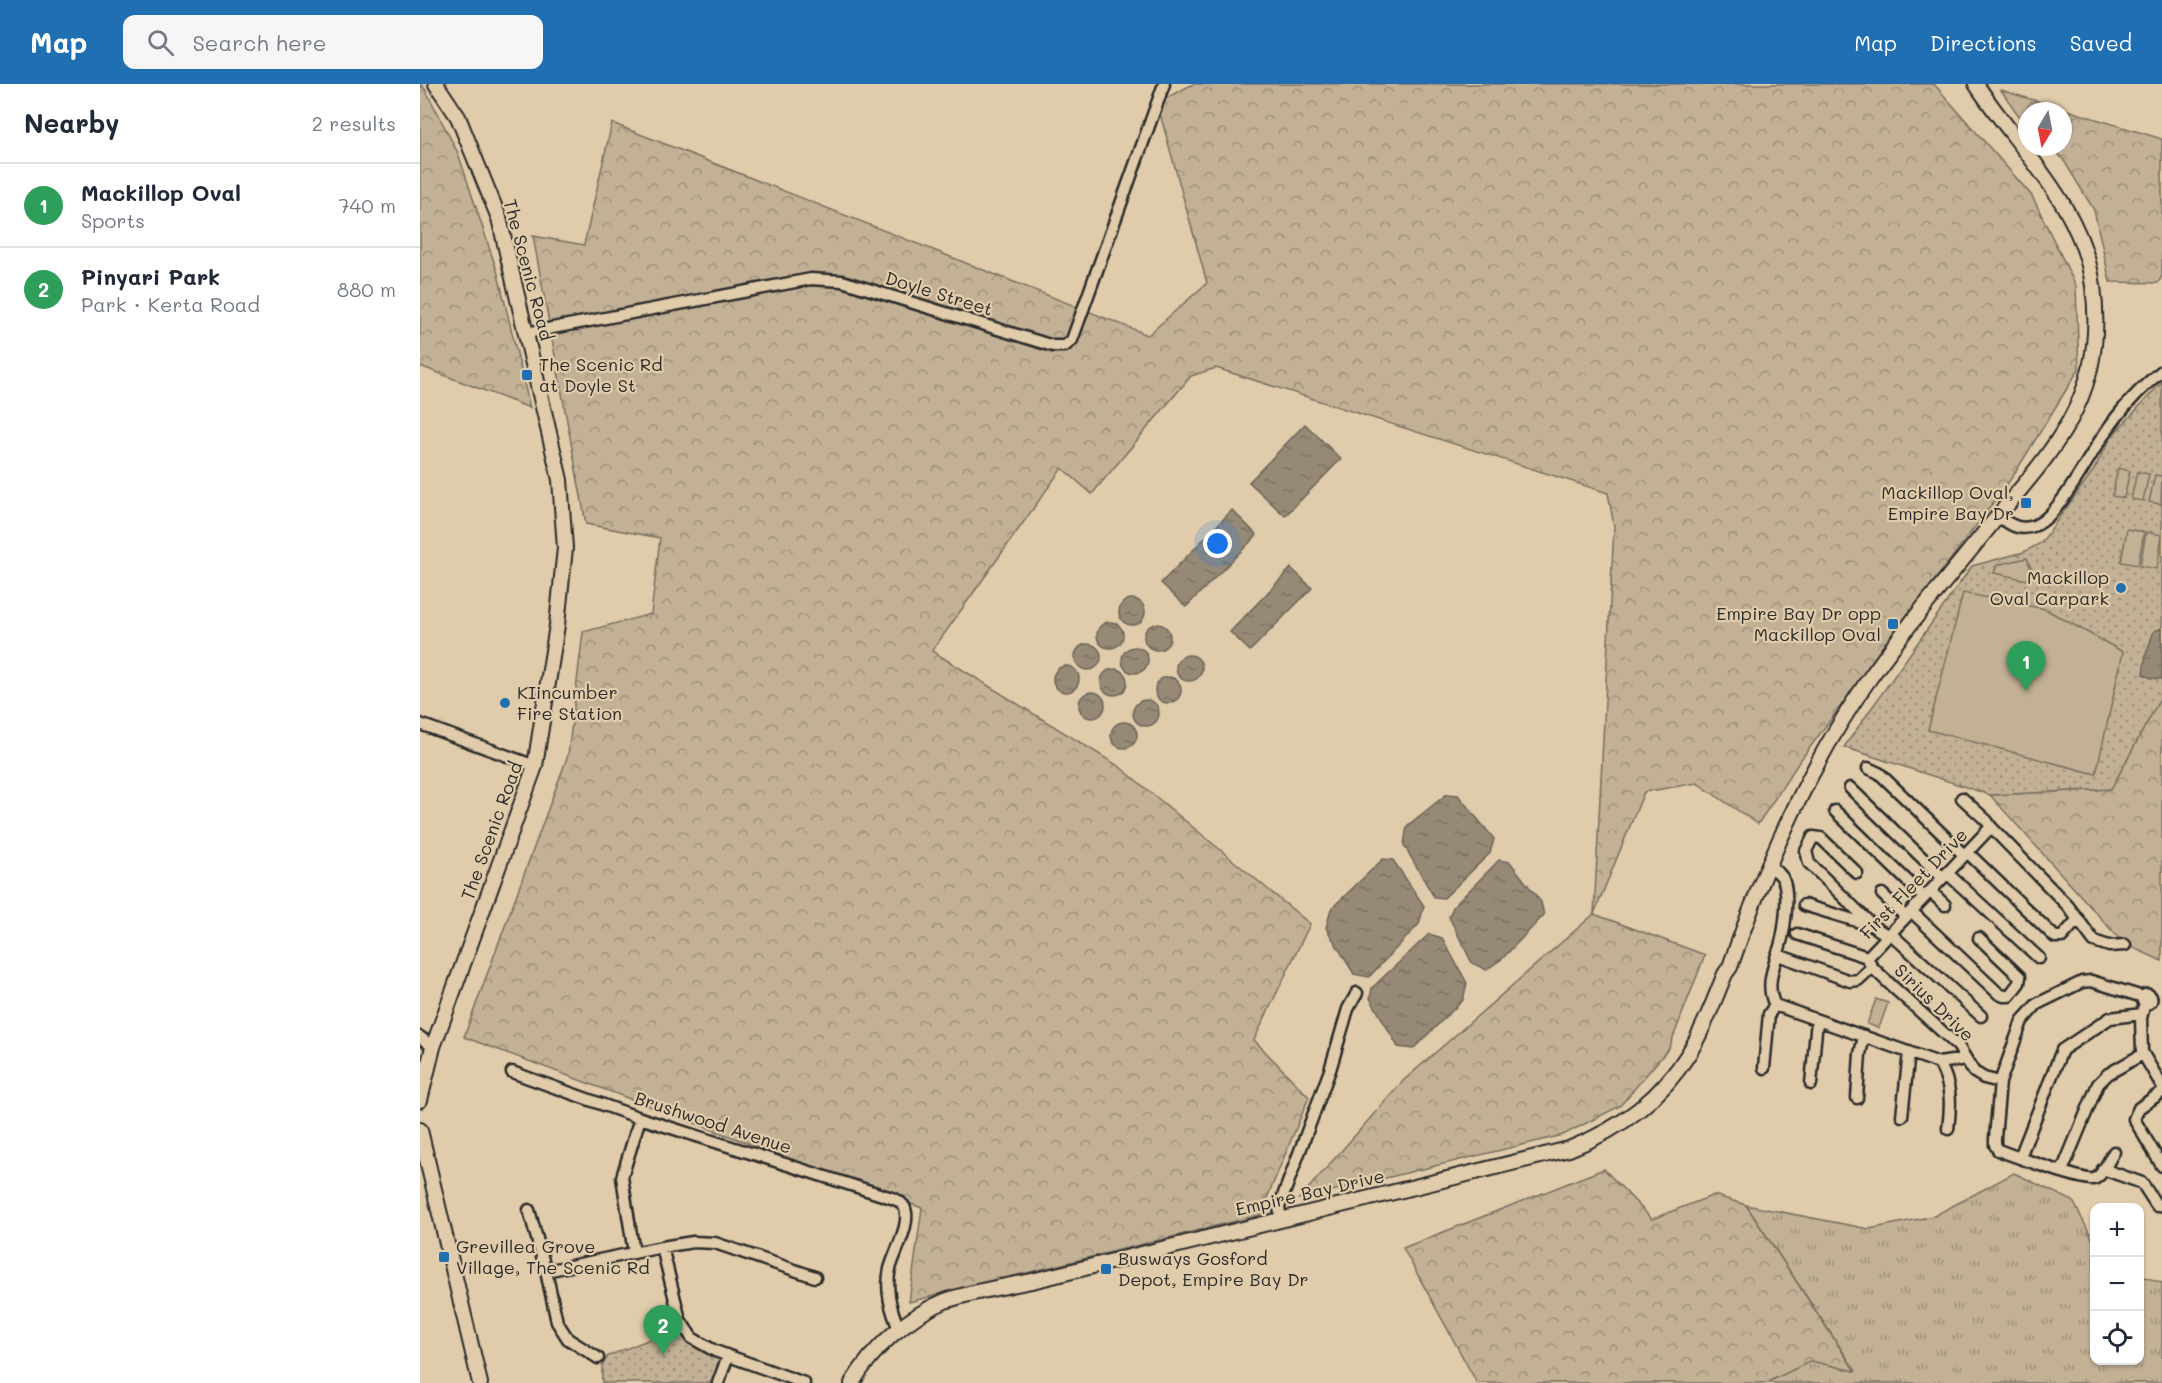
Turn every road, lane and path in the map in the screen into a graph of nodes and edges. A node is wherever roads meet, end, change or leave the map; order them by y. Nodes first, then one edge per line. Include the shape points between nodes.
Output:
1 (436, 84) edge
2 (1164, 84) edge
3 (1976, 84) edge
4 (526, 333) junction
5 (2162, 371) edge
6 (1998, 516) junction
7 (420, 724) edge
8 (1816, 763) junction
9 (535, 766) junction
10 (1868, 768) dead end
11 (1850, 789) dead end
12 (1962, 798) dead end
13 (1835, 811) dead end
14 (1990, 828) junction
15 (1773, 834) junction
16 (1966, 854) junction
17 (1767, 865) junction
18 (1857, 873) dead end
19 (1945, 875) junction
20 (1748, 894) junction
21 (1882, 894) dead end
22 (1927, 894) junction
23 (1804, 905) dead end
24 (1945, 905) dead end
25 (1908, 914) junction
26 (2078, 919) junction
27 (1873, 926) junction
28 (1797, 934) dead end
29 (1889, 934) junction
30 (1979, 938) dead end
31 (2125, 945) dead end
32 (1778, 955) junction
33 (2039, 958) dead end
34 (1870, 962) junction
35 (1725, 974) junction
36 (1357, 993) dead end
37 (2149, 1004) edge
38 (1775, 1005) junction
39 (1981, 1016) dead end
40 (1817, 1020) junction
41 (1864, 1036) junction
42 (420, 1037) edge
43 (433, 1047) junction
44 (1909, 1052) junction
45 (2143, 1054) junction
46 (1966, 1059) junction
47 (1939, 1063) junction
48 (1764, 1068) dead end
49 (512, 1072) dead end
50 (2000, 1082) junction
51 (1811, 1083) dead end
52 (2162, 1086) edge
53 (2162, 1092) edge
54 (1857, 1098) dead end
55 (420, 1100) edge
56 (1902, 1116) dead end
57 (640, 1118) junction
58 (1948, 1129) dead end
59 (420, 1130) edge
60 (2114, 1152) dead end
61 (2020, 1157) junction
62 (2162, 1166) edge
63 (2103, 1169) junction
64 (2062, 1171) junction
65 (2157, 1206) dead end
66 (529, 1210) dead end
67 (1281, 1219) junction
68 (662, 1247) junction
69 (634, 1253) junction
70 (546, 1271) junction
71 (815, 1277) dead end
72 (899, 1329) junction
73 (728, 1356) junction
74 (598, 1358) dead end
75 (480, 1383) edge
76 (718, 1383) edge
77 (804, 1383) edge
78 (852, 1383) edge

1 - 4 main road, The Scenic Road via 458,117 499,218
2 - 4 street, Doyle Street via 1072,340 1065,346 1053,346 842,281 811,279
3 - 6 main road, Empire Bay Drive via 2064,204 2085,251 2095,303 2092,366 2076,409 2049,456
4 - 9 main road, The Scenic Road via 561,480 565,548
5 - 6 street via 2110,427 2048,516 2036,525 2019,528
6 - 8 main road, Empire Bay Drive via 1866,684
7 - 9 street
8 - 15 main road, Empire Bay Drive
8 - 17 main road, Empire Bay Drive
9 - 43 main road, The Scenic Road
10 - 16 street via 1875,770
11 - 19 street
12 - 14 street
13 - 22 street
14 - 16 street, First Fleet Drive
14 - 26 street
15 - 17 main road
15 - 20 main road, Empire Bay Drive
16 - 19 street, First Fleet Drive
16 - 26 street via 2055,937 2061,937
17 - 20 main road
17 - 32 street via 1782,877 1786,896
17 - 35 main road, Empire Bay Drive
18 - 27 street via 1821,838 1813,837 1806,851 1809,863
19 - 22 street, First Fleet Drive
19 - 33 street
20 - 35 main road, Empire Bay Drive
21 - 25 street
22 - 24 street
22 - 25 street, First Fleet Drive
23 - 27 street
25 - 29 street, First Fleet Drive
25 - 30 street via 1999,994 2008,996 2020,977
26 - 31 street via 2097,943
27 - 29 street
28 - 34 street
29 - 34 street, First Fleet Drive
29 - 39 street
32 - 34 street, First Fleet Drive via 1850,981 1858,980
32 - 38 street via 1771,979
34 - 46 street, Sirius Drive via 1959,1046
35 - 67 main road, Empire Bay Drive via 1695,1044 1681,1066 1648,1102 1608,1130 1553,1154
36 - 67 street via 1279,1207
37 - 45 street
37 - 50 street via 2091,981 2037,1004 2022,1021
37 - 61 street via 2110,1018 2062,1050
38 - 40 street
38 - 48 street via 1769,1014
40 - 41 street
40 - 51 street
41 - 44 street
41 - 54 street
42 - 43 street
43 - 55 main road, The Scenic Road
44 - 47 street
44 - 56 street
45 - 52 street
45 - 64 street via 2098,1084
46 - 47 street
46 - 50 street, Sirius Drive via 1978,1075
47 - 58 street via 1950,1095
49 - 57 street, Brushwood Avenue
50 - 61 street via 1995,1145 1998,1150
53 - 62 street via 2139,1108 2134,1119
57 - 69 street via 622,1177
57 - 72 street, Brushwood Avenue via 877,1192 903,1205 906,1221 890,1269 888,1290
59 - 75 main road
60 - 63 street
61 - 64 street
63 - 64 street via 2097,1178 2090,1179
63 - 65 street via 2142,1183
66 - 70 street
67 - 72 main road, Empire Bay Drive via 966,1295 933,1307
68 - 69 street
68 - 71 street via 715,1243
68 - 73 street via 680,1320 692,1338
69 - 70 street
70 - 74 street via 557,1322 568,1339
72 - 78 main road, Empire Bay Drive via 866,1361
73 - 76 street
73 - 77 street

